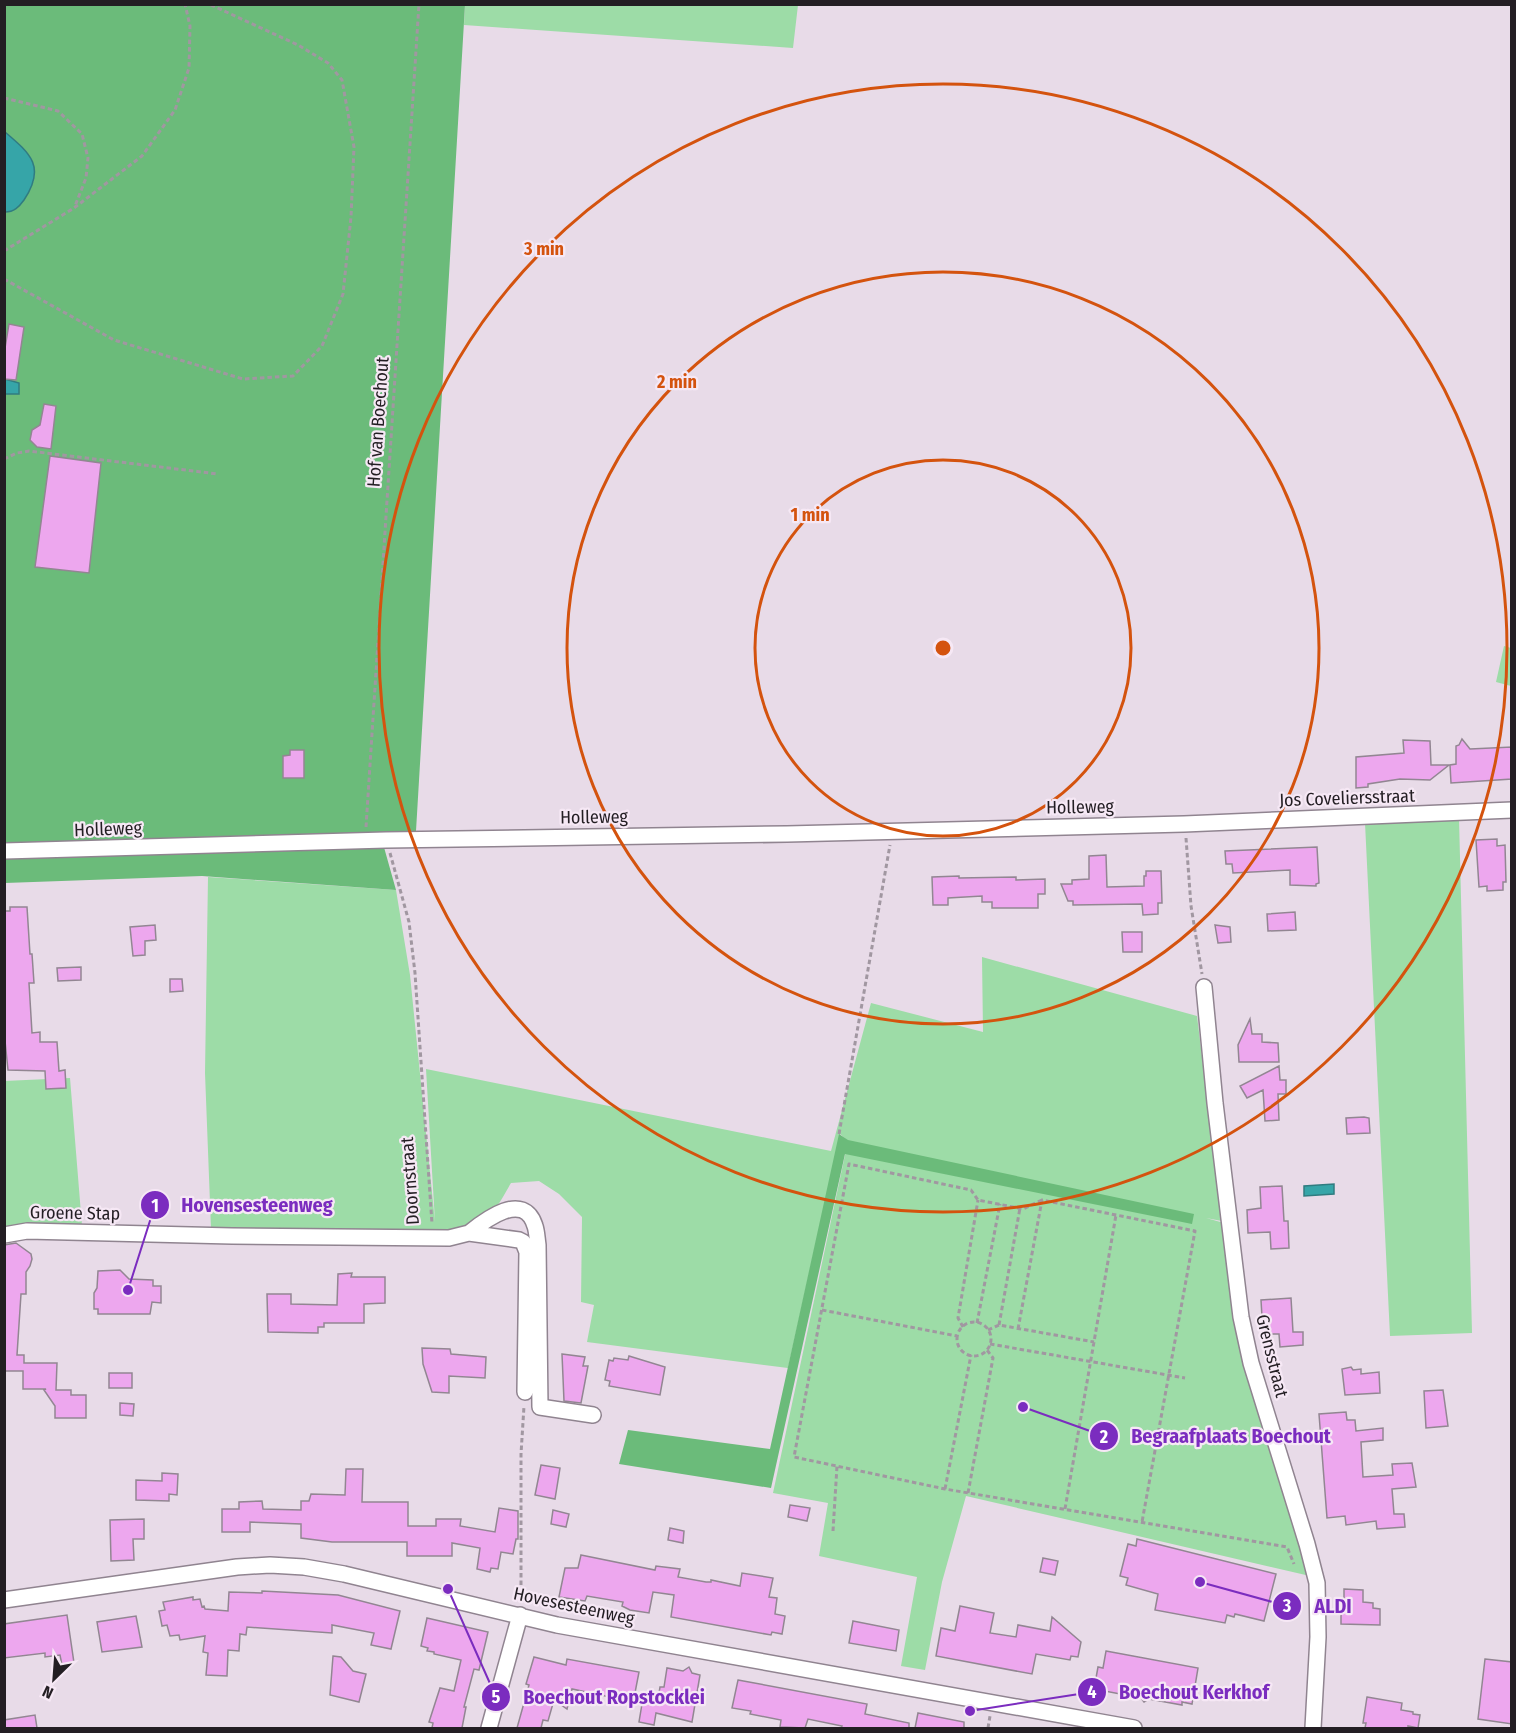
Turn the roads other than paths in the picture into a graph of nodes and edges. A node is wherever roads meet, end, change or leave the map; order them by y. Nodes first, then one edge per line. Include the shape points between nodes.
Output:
1 (1512, 810) edge
2 (1184, 824) joint
3 (4, 851) edge
4 (1203, 987) road end
5 (469, 1233) junction
6 (4, 1235) edge
7 (433, 1238) joint
8 (525, 1392) road end
9 (593, 1415) dead end
10 (4, 1600) edge
11 (520, 1615) junction
12 (1091, 1725) edge
13 (489, 1728) edge
14 (1134, 1728) edge
15 (1314, 1728) edge

1 - 2 street, Jos Coveliersstraat
2 - 3 street, Holleweg
4 - 15 street, Grensstraat via 1241,1317 1251,1363 1317,1583
5 - 7 street, Doornstraat
5 - 8 street, Doornstraat via 513,1238 526,1247
5 - 9 street via 509,1209 528,1215 535,1224 540,1407
6 - 7 street, Groene Stap via 27,1231
10 - 11 street, Hovesesteenweg via 270,1565 344,1574
11 - 12 street, Hovesesteenweg
11 - 13 street
12 - 14 street, Hovesesteenweg

